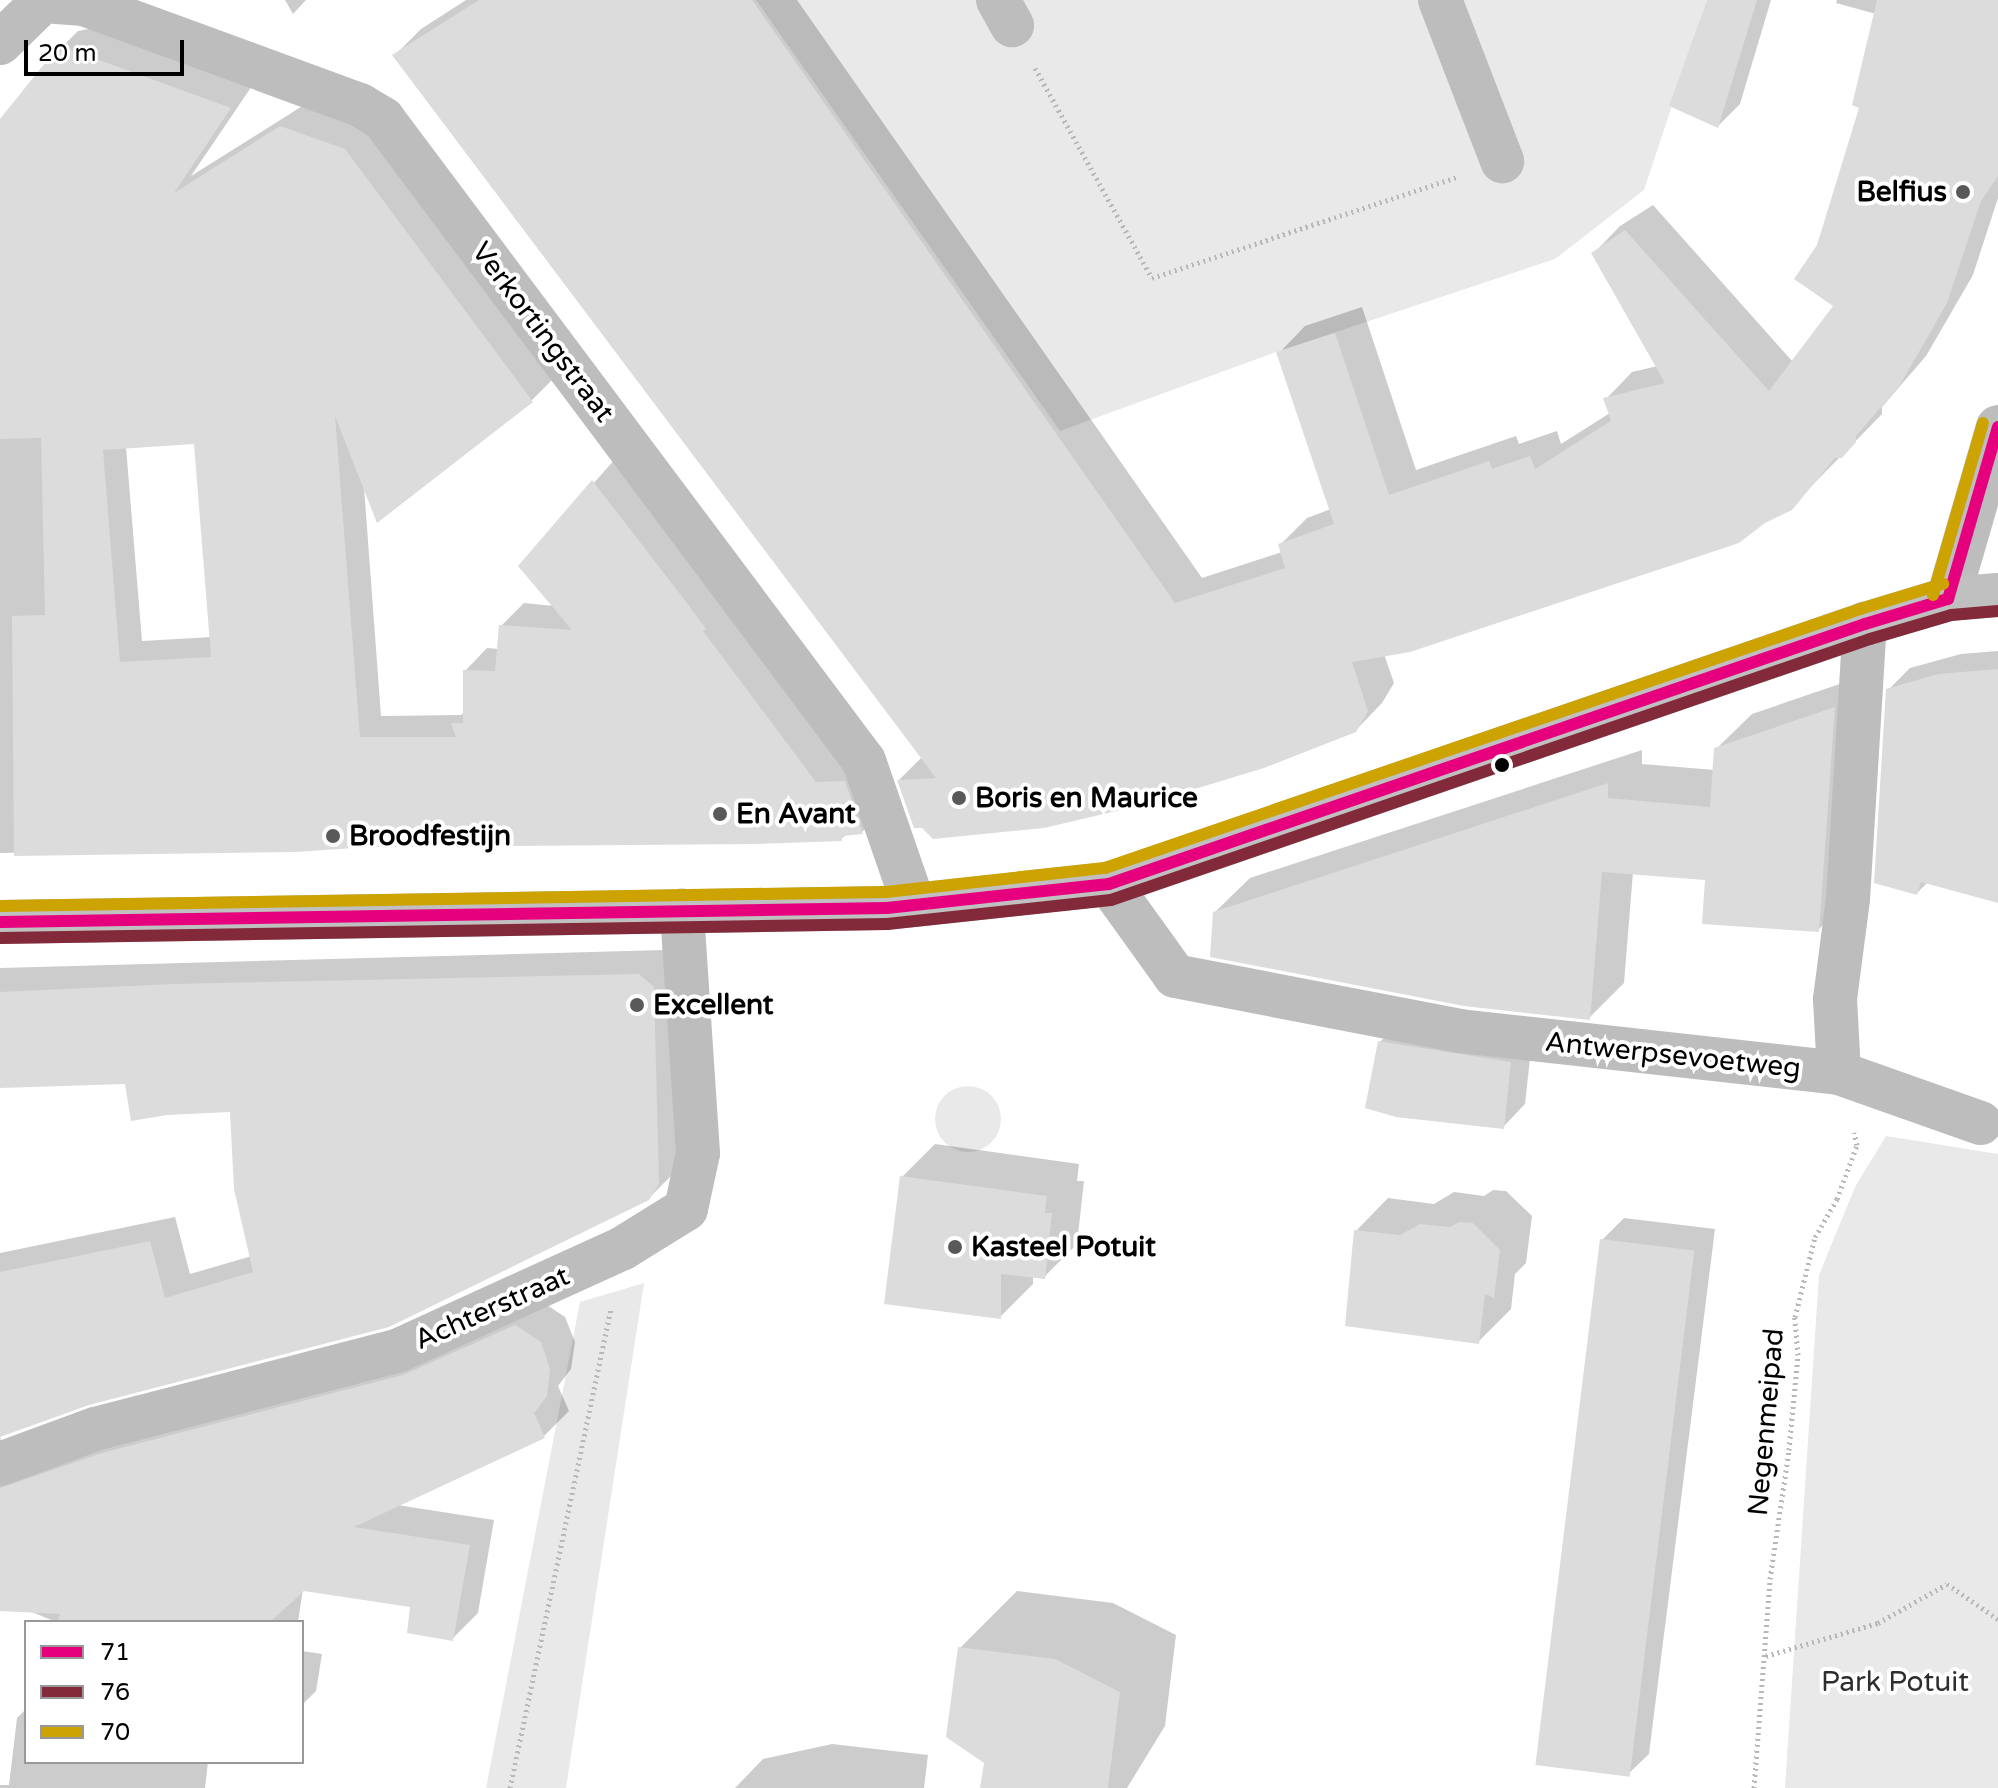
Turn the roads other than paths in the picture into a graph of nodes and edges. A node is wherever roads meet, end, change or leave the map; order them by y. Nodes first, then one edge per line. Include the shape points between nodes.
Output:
1 (42, 0) edge
2 (1440, 0) edge
3 (0, 43) edge
4 (1502, 161) road end
5 (1998, 427) edge
6 (1998, 595) edge
7 (1948, 599) junction
8 (1865, 624) junction
9 (1109, 884) junction
10 (914, 905) junction
11 (682, 911) junction
12 (0, 922) edge
13 (1839, 1073) junction
14 (1980, 1123) dead end
15 (0, 1464) edge

1 - 3 street, Verkortingstraat
1 - 10 street, Verkortingstraat via 84,4 360,105 383,119 864,761
2 - 4 street
5 - 7 street
6 - 7 main road
7 - 8 main road
8 - 9 main road
8 - 13 street, Antwerpsevoetweg via 1848,899 1835,999
9 - 10 main road
9 - 13 street, Antwerpsevoetweg via 1175,976 1460,1031
10 - 11 main road
11 - 12 main road
11 - 15 street, Achterstraat via 698,1153 686,1209 623,1248 397,1351 95,1429
13 - 14 street

